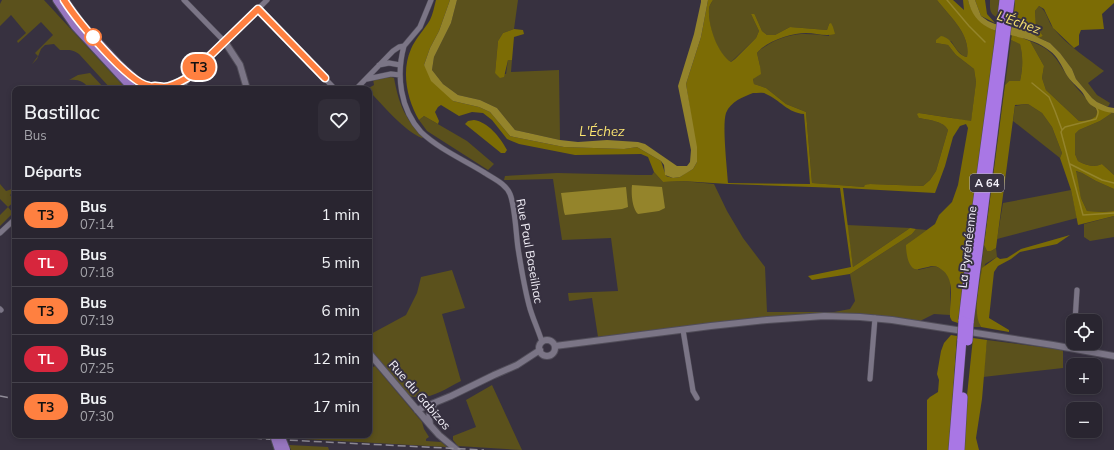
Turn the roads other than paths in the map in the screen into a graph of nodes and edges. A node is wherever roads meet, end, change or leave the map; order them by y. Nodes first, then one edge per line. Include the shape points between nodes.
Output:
1 (56, 0) edge
2 (64, 0) edge
3 (184, 0) edge
4 (267, 0) edge
5 (431, 0) edge
6 (1004, 0) edge
7 (1010, 0) edge
8 (258, 9) junction
9 (1006, 14) junction
10 (225, 42) junction
11 (404, 46) junction
12 (379, 65) junction
13 (400, 65) junction
14 (400, 75) junction
15 (187, 78) junction
16 (366, 79) junction
17 (130, 86) edge
18 (145, 86) edge
19 (170, 86) edge
20 (182, 86) edge
21 (246, 86) edge
22 (333, 86) edge
23 (359, 86) edge
24 (12, 222) edge
25 (0, 233) edge
26 (1077, 290) dead end
27 (1075, 314) edge
28 (875, 318) junction
29 (683, 330) junction
30 (965, 340) junction
31 (542, 342) junction
32 (555, 346) junction
33 (1066, 347) edge
34 (540, 350) junction
35 (1082, 350) edge
36 (1114, 356) edge
37 (372, 357) edge
38 (870, 379) dead end
39 (697, 398) dead end
40 (434, 404) junction
41 (417, 410) junction
42 (430, 425) junction
43 (275, 438) edge
44 (281, 438) edge
45 (280, 450) edge
46 (286, 450) edge
47 (457, 450) edge
48 (953, 450) edge
49 (960, 450) edge

1 - 17 main road via 75,26
2 - 18 main road via 81,24 118,64
3 - 10 street
4 - 8 street
5 - 11 street via 420,27
6 - 9 highway, La Pyrénéenne / A 64
7 - 9 highway, La Pyrénéenne / A 64
8 - 10 street
8 - 22 street
9 - 30 highway, La Pyrénéenne / A 64, bridge
10 - 15 street
10 - 21 street via 240,65
11 - 12 street via 398,47
11 - 13 street, Rue Paul Baseilhac
12 - 13 street
12 - 16 street
13 - 14 street, Rue Paul Baseilhac
14 - 16 street via 391,74
14 - 31 street, Rue Paul Baseilhac via 408,111 422,132 502,184 510,194 528,299
15 - 19 street
15 - 20 street
16 - 23 street
24 - 25 street
26 - 27 street
28 - 29 street via 824,316
28 - 33 street
28 - 38 street
29 - 32 street
29 - 39 street via 693,391
30 - 48 highway, La Pyrénéenne / A 64
30 - 49 highway, La Pyrénéenne / A 64
31 - 32 street via 550,341
31 - 34 street
32 - 34 street via 550,355
34 - 40 street via 516,365
35 - 36 street
37 - 41 street, Rue du Gabizos
40 - 41 street
40 - 42 street via 429,412
41 - 42 street, Rue du Gabizos
42 - 47 street, Rue du Gabizos
43 - 45 main road, bridge
44 - 46 main road, bridge

